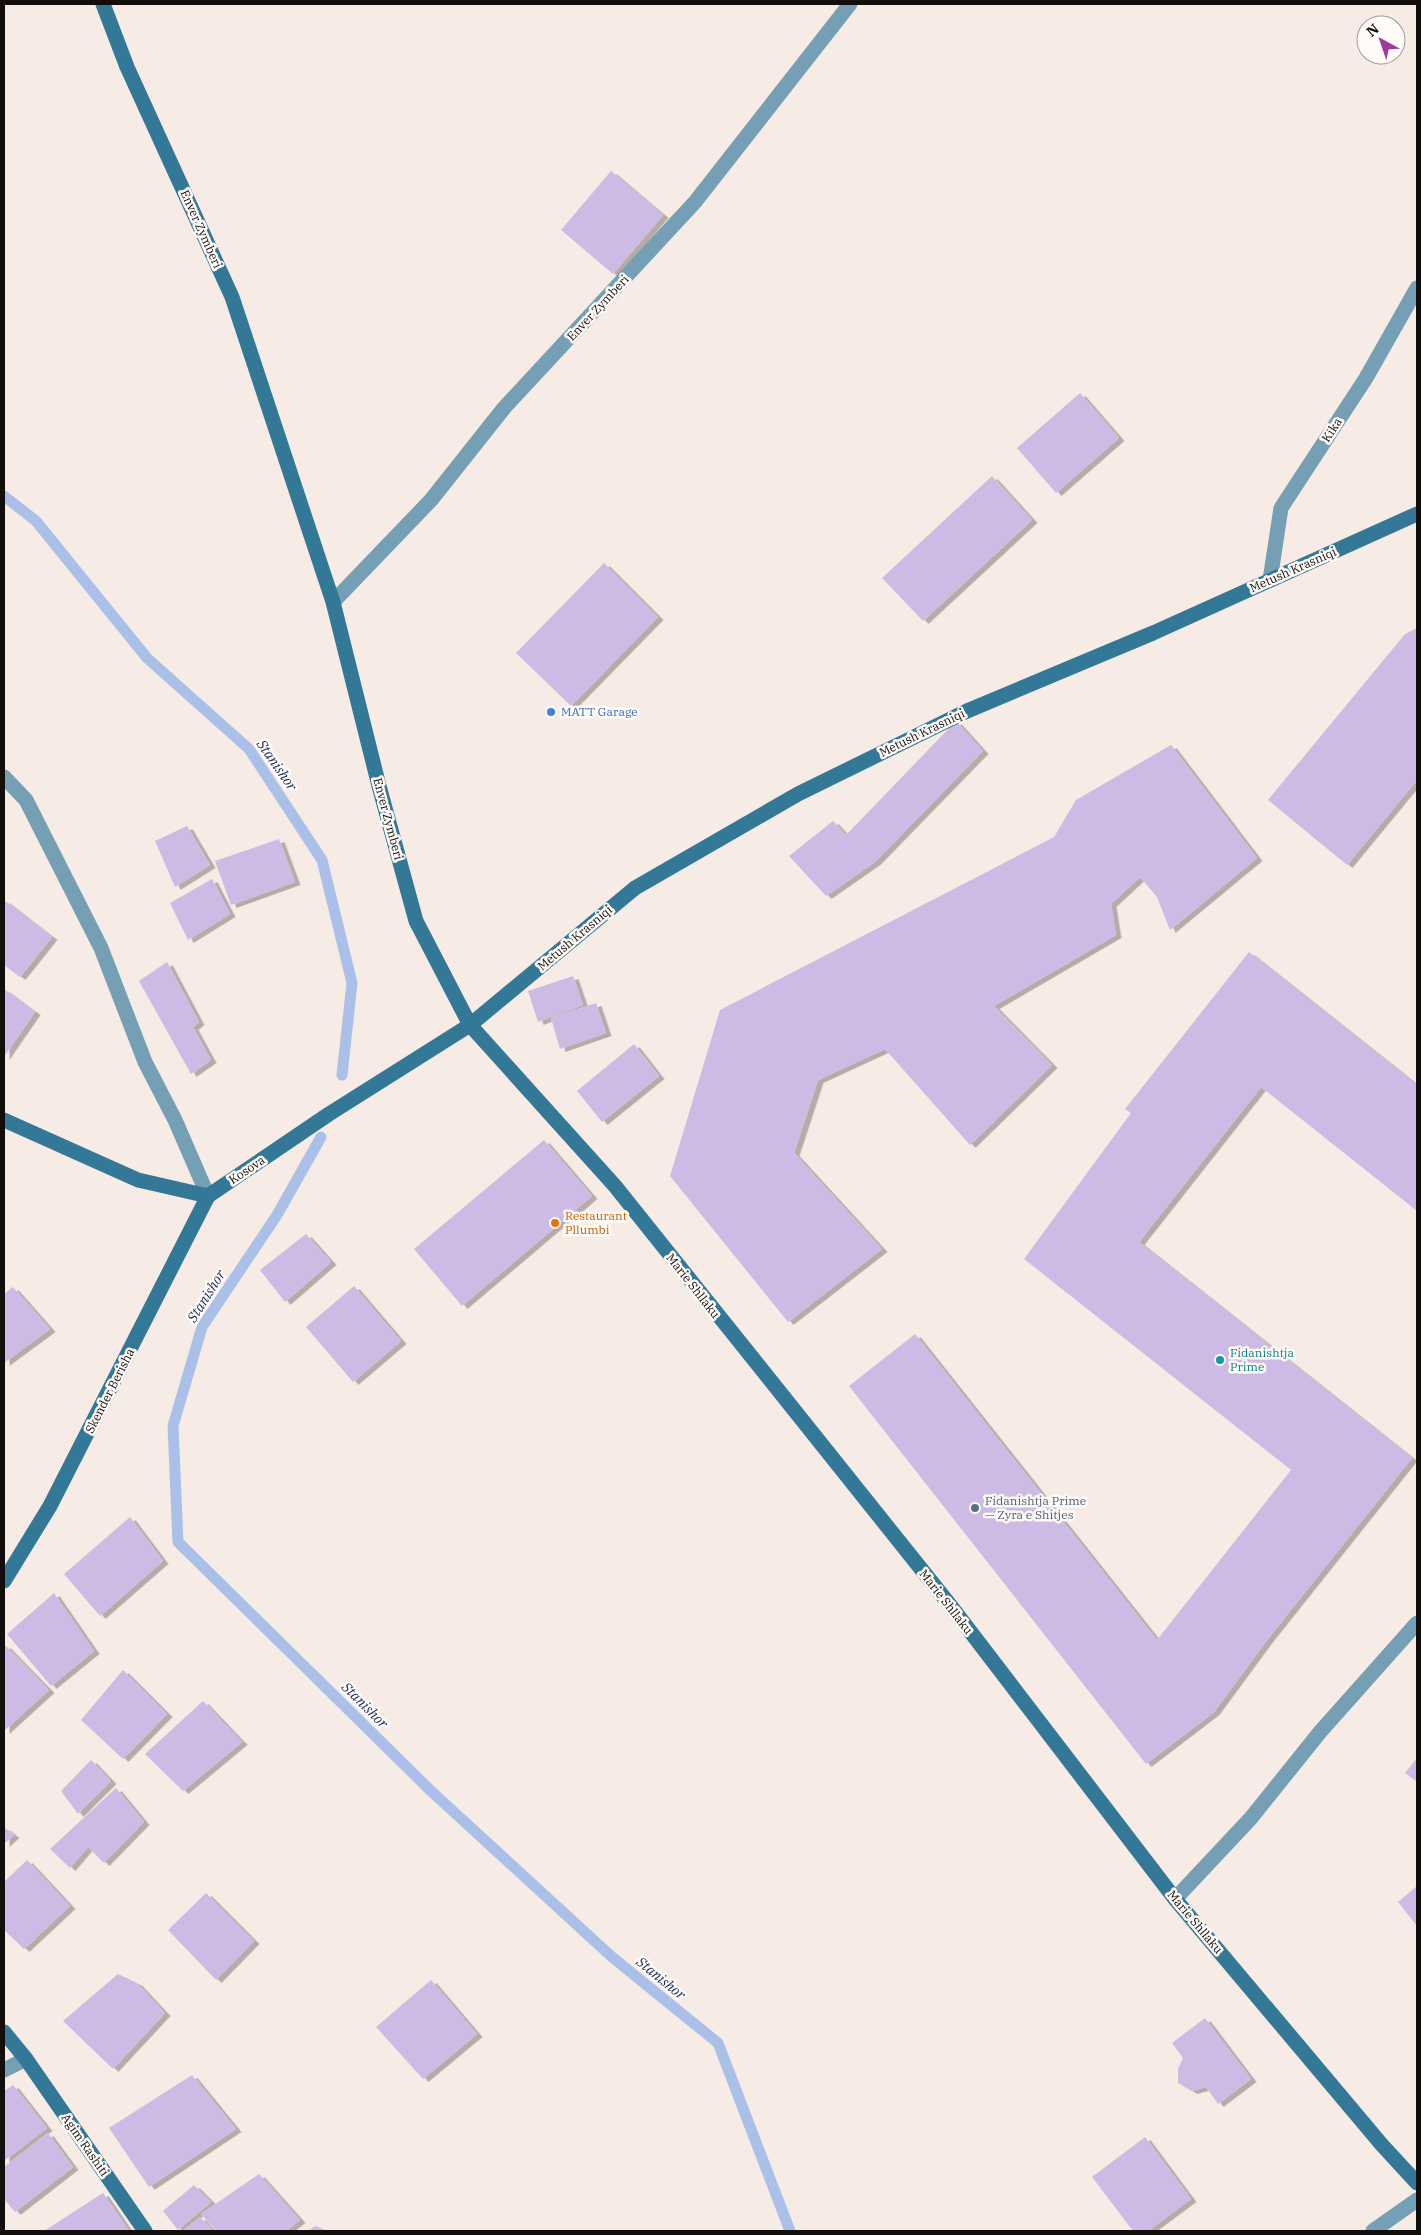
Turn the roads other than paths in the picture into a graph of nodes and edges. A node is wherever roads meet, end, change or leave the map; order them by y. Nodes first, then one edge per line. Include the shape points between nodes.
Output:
1 (103, 4) edge
2 (850, 4) edge
3 (1417, 288) edge
4 (1417, 514) edge
5 (1270, 580) junction
6 (333, 602) junction
7 (4, 777) edge
8 (470, 1026) junction
9 (4, 1120) edge
10 (208, 1196) junction
11 (4, 1582) edge
12 (1417, 1623) edge
13 (1175, 1899) junction
14 (4, 2032) edge
15 (26, 2059) junction
16 (4, 2070) edge
17 (1417, 2183) edge
18 (1417, 2200) edge
19 (144, 2231) edge
20 (1373, 2231) edge

1 - 6 street, Enver Zymberi via 127,67 232,297
2 - 6 street, Enver Zymberi via 695,202 504,408 431,500
3 - 5 street, Kika via 1366,378 1281,508
4 - 5 street, Metush Krasniqi
5 - 8 street, Metush Krasniqi via 1153,633 967,710 798,794 634,888
6 - 8 street, Enver Zymberi via 416,921
7 - 10 street via 26,800 101,948 145,1062
8 - 10 street, Kosova via 329,1114
8 - 13 street, Marie Shllaku via 615,1186 956,1613
9 - 10 street via 138,1180
10 - 11 street, Skender Berisha via 50,1506
12 - 13 street via 1320,1732 1251,1818
13 - 17 street, Marie Shllaku
14 - 15 street, Agim Rashiti
15 - 16 street
15 - 19 street, Agim Rashiti
18 - 20 street

